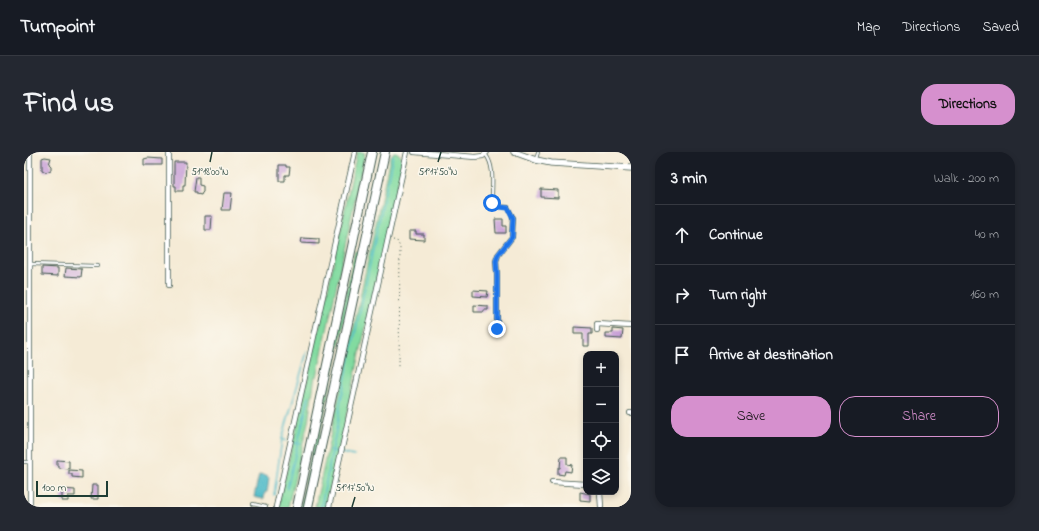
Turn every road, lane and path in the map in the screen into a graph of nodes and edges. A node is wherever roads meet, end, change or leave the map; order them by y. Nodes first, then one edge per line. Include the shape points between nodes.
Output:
1 (30, 152) edge
2 (169, 152) edge
3 (354, 152) edge
4 (372, 152) edge
5 (385, 152) edge
6 (407, 152) edge
7 (414, 152) edge
8 (514, 152) edge
9 (538, 152) edge
10 (487, 153) edge
11 (536, 160) junction
12 (631, 168) edge
13 (24, 178) edge
14 (30, 181) junction
15 (24, 183) edge
16 (359, 213) junction
17 (371, 216) junction
18 (513, 218) joint
19 (389, 238) junction
20 (30, 264) junction
21 (98, 266) dead end
22 (169, 285) dead end
23 (631, 326) edge
24 (497, 329) dead end
25 (597, 330) dead end
26 (399, 367) dead end
27 (27, 411) edge
28 (27, 462) edge
29 (552, 482) dead end
30 (583, 484) edge
31 (600, 495) edge
32 (253, 504) dead end
33 (30, 507) edge
34 (266, 507) edge
35 (276, 507) edge
36 (297, 507) edge
37 (308, 507) edge
38 (330, 507) edge
39 (601, 507) edge

1 - 14 street
2 - 22 street
3 - 35 street
4 - 16 highway
5 - 17 highway
6 - 19 street
7 - 10 street via 472,157 480,157
8 - 11 street
9 - 11 lane
10 - 18 lane via 492,171 492,206 508,208
11 - 12 street
13 - 14 lane
14 - 15 lane
14 - 20 street
16 - 17 lane
16 - 36 highway
17 - 37 highway
18 - 24 street via 512,237 496,261
19 - 26 path via 397,241 400,247
19 - 38 street
20 - 21 lane
20 - 27 street
23 - 25 street via 597,324
27 - 28 street
28 - 33 street
29 - 30 street
31 - 39 street
32 - 34 lane

